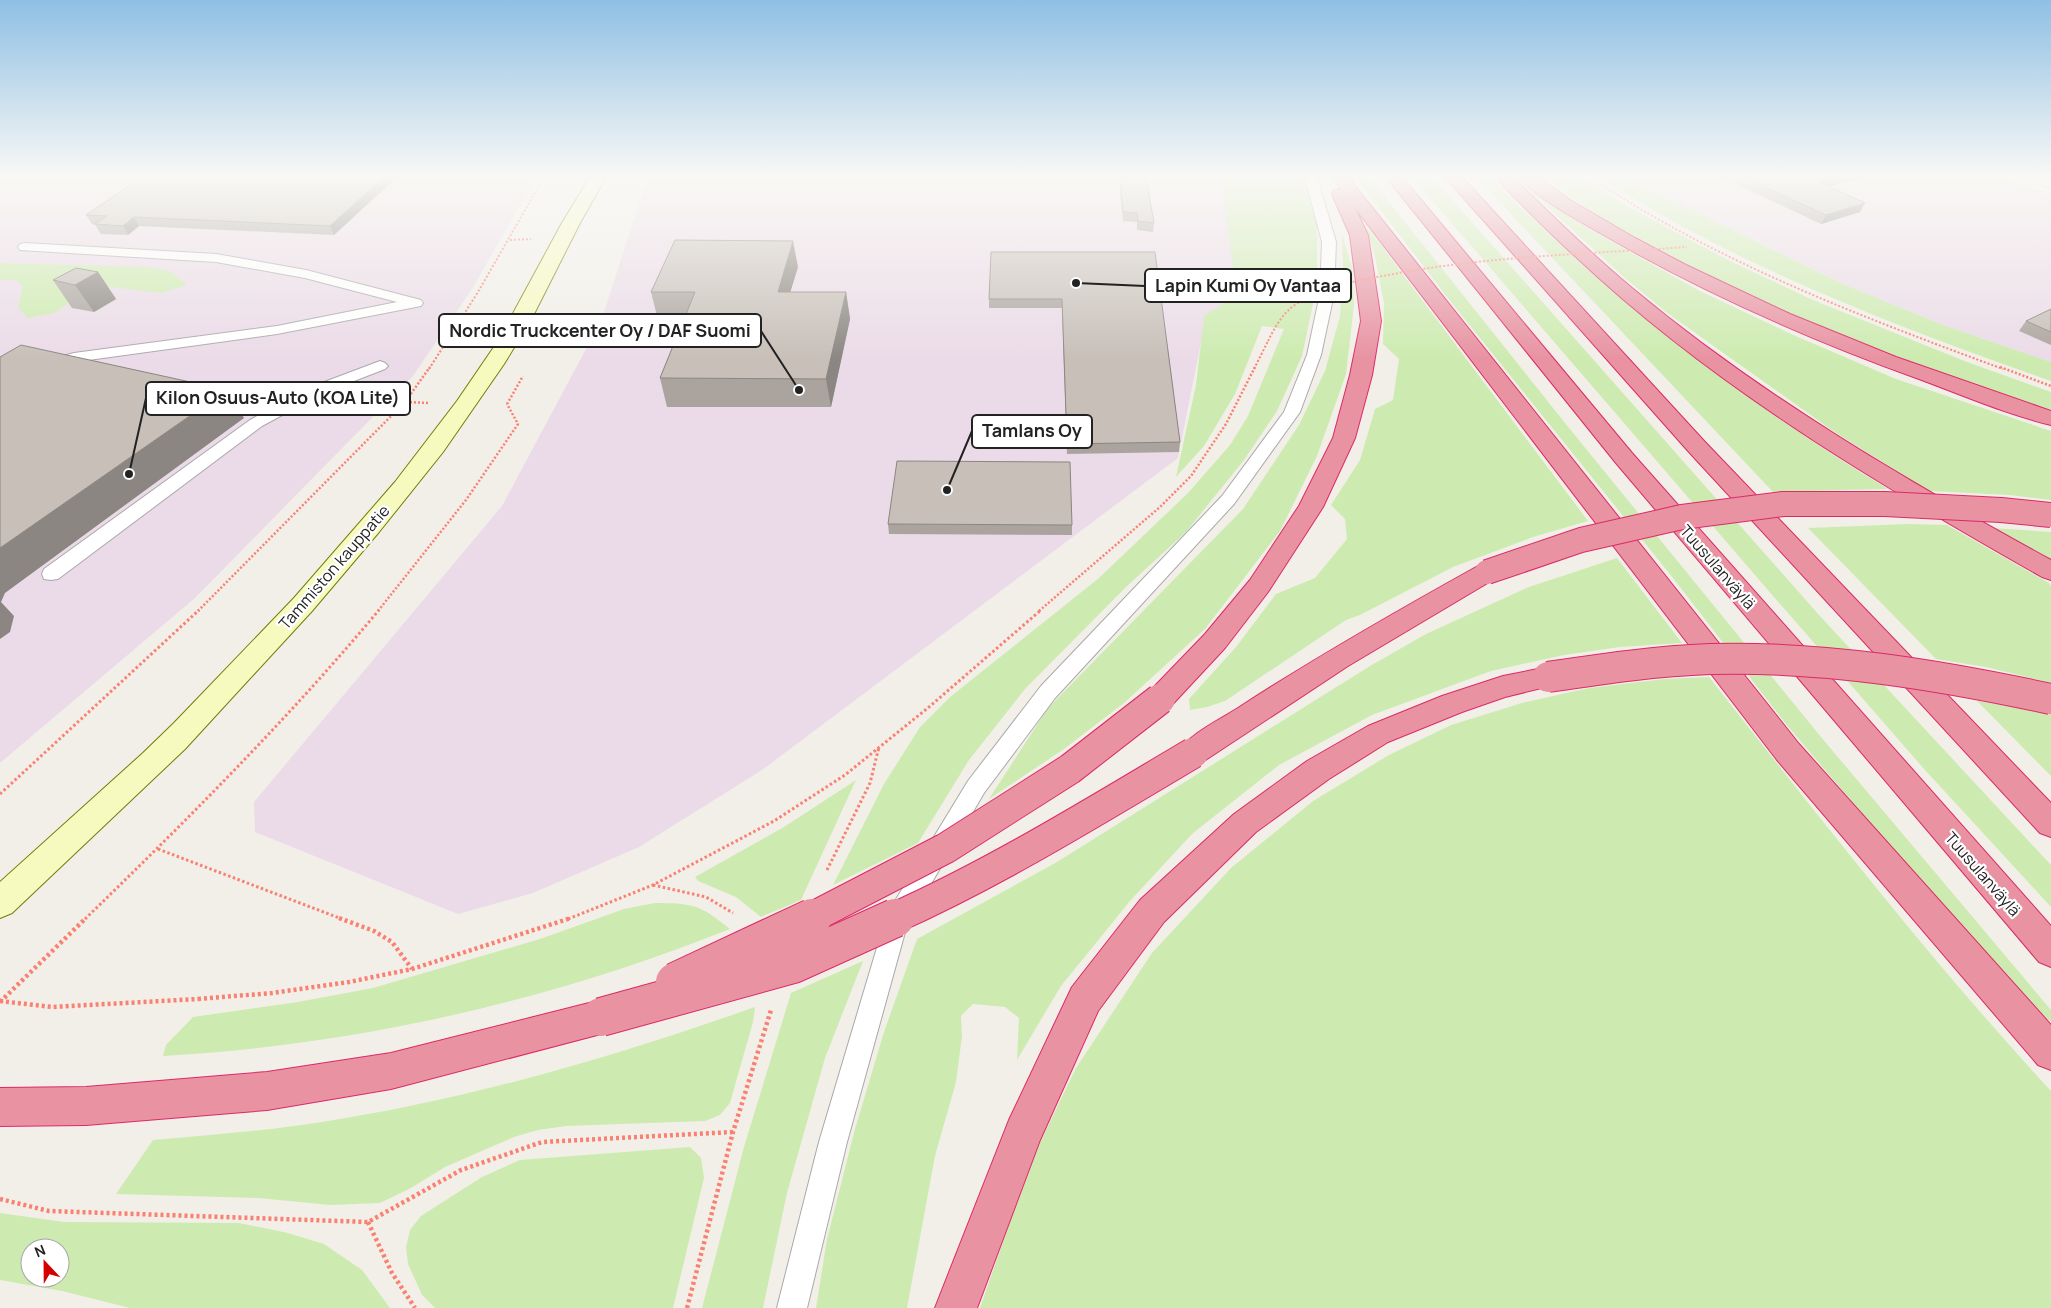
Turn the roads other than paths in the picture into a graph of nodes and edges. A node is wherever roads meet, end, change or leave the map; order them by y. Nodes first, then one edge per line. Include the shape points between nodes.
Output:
1 (564, 238) edge
2 (1328, 238) edge
3 (1359, 238) edge
4 (1388, 238) edge
5 (1444, 238) edge
6 (1509, 238) edge
7 (1566, 238) edge
8 (1623, 238) edge
9 (25, 247) dead end
10 (380, 366) dead end
11 (0, 377) edge
12 (2051, 418) edge
13 (2051, 515) edge
14 (2051, 571) edge
15 (51, 574) dead end
16 (2051, 699) edge
17 (2051, 824) edge
18 (0, 903) edge
19 (2051, 951) edge
20 (601, 1017) junction
21 (2051, 1052) edge
22 (0, 1107) edge
23 (792, 1308) edge
24 (956, 1308) edge

1 - 18 main road, Tammiston kauppatie via 495,363 372,526 293,617 155,760
2 - 23 lane via 1327,294 1314,354 1292,412 1228,500 1048,692 976,787 896,922 832,1142
3 - 20 highway, bridge via 1371,321 1344,438 1311,507 1259,586 1215,641 1160,699 1070,769 946,848 782,933
4 - 21 highway via 1788,752
5 - 19 highway, Tuusulanväylä via 1624,458
6 - 17 highway via 1697,447
7 - 14 highway via 1645,309 1750,387 1918,496
8 - 12 highway via 1725,292 1848,346
9 - 11 lane via 216,258 306,274 416,303 277,330 74,358
10 - 15 lane via 317,390 256,423
13 - 20 highway, bridge via 1895,505 1782,504 1682,517 1590,538 1487,572 1377,635 1193,753 1059,832 934,900 793,964
16 - 24 highway, bridge via 1950,678 1848,664 1754,659 1660,662 1503,687 1378,734 1318,770 1245,823 1152,911 1085,999 1023,1134
20 - 22 highway via 391,1071 267,1091 86,1106

